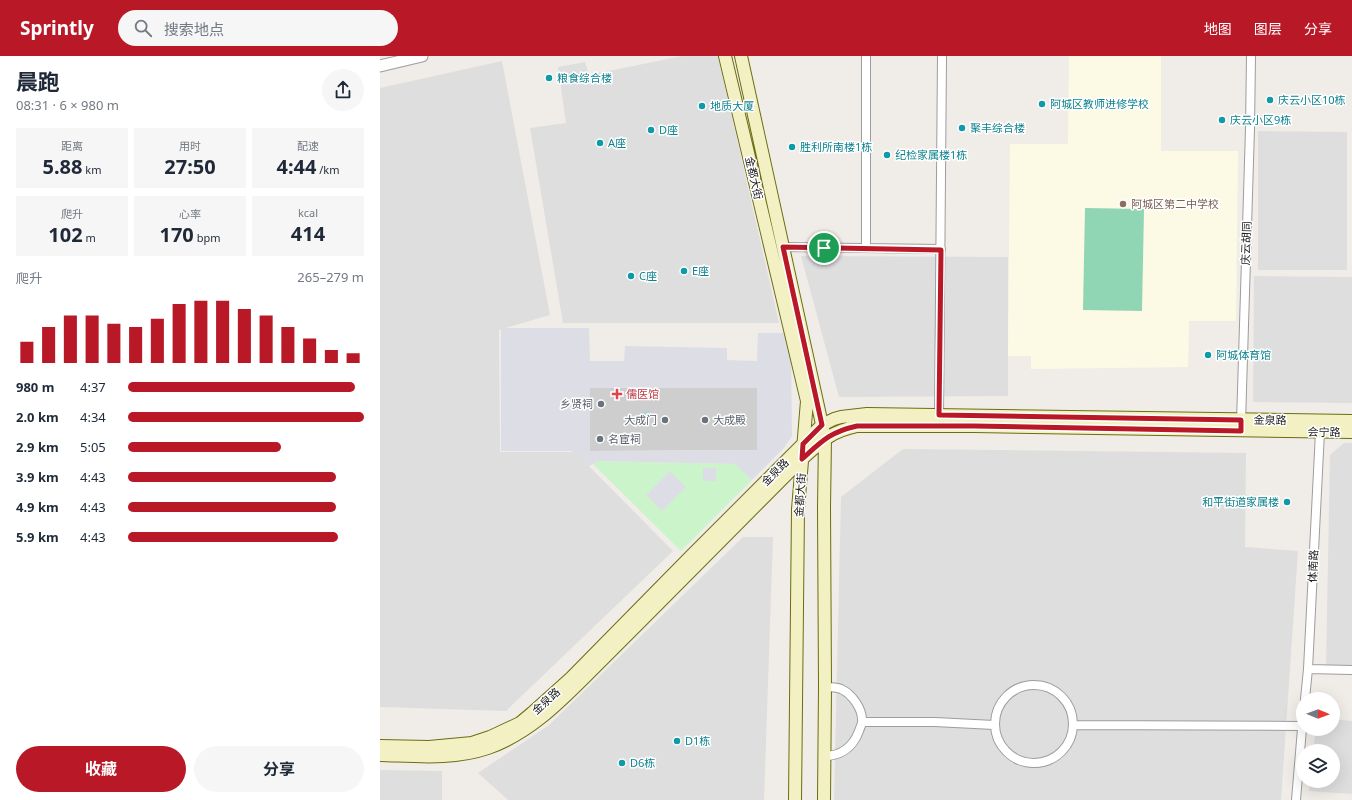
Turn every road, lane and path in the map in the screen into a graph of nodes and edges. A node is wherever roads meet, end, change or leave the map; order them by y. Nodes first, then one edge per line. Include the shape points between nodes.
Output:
1 (422, 56) edge
2 (725, 56) edge
3 (740, 56) edge
4 (866, 56) edge
5 (942, 56) edge
6 (1251, 56) edge
7 (380, 66) edge
8 (783, 247) junction
9 (866, 248) junction
10 (941, 250) junction
11 (939, 415) junction
12 (1352, 421) edge
13 (822, 425) junction
14 (1241, 425) junction
15 (1320, 432) junction
16 (1352, 432) edge
17 (825, 438) junction
18 (803, 444) junction
19 (802, 459) junction
20 (1308, 669) junction
21 (1352, 670) edge
22 (825, 687) junction
23 (1306, 692) edge
24 (862, 722) junction
25 (994, 725) junction
26 (1073, 725) junction
27 (1296, 726) edge
28 (1301, 736) edge
29 (380, 746) edge
30 (380, 755) edge
31 (824, 756) junction
32 (795, 800) edge
33 (824, 800) edge
34 (1296, 800) edge

1 - 7 street
2 - 18 main road, 金都大街 via 807,402
3 - 8 main road, 金都大街
4 - 9 street
5 - 10 street
6 - 14 street, 庆云胡同
8 - 9 street
8 - 13 main road, 金都大街
9 - 10 street
10 - 11 street
11 - 13 main road, 金泉路 via 854,415 834,419
11 - 14 main road, 金泉路
12 - 14 main road, 金泉路
13 - 17 main road, 金都大街
13 - 18 main road, 金泉路
14 - 15 main road, 会宁路
14 - 17 main road, 会宁路 via 857,426
15 - 16 main road, 会宁路
15 - 20 street, 体南路
17 - 19 main road, 会宁路
17 - 22 main road, 金都大街
18 - 19 main road, 金都大街
18 - 29 main road, 金泉路 via 571,678 520,722 472,743 430,747
19 - 30 main road, 金泉路 via 581,681 533,724 498,744 460,755
19 - 32 main road, 金都大街 via 798,509
20 - 21 street
20 - 23 street, 体南路
22 - 24 street via 847,692 858,706
22 - 31 main road, 金都大街
24 - 25 street
24 - 31 street via 857,738 850,746 837,755
25 - 26 street via 997,740 1006,752 1018,760 1033,764 1048,761 1061,752 1070,740
25 - 26 street via 997,709 1005,696 1018,687 1034,684 1049,687 1062,696 1070,710
26 - 27 street
28 - 34 street
31 - 33 main road, 金都大街

